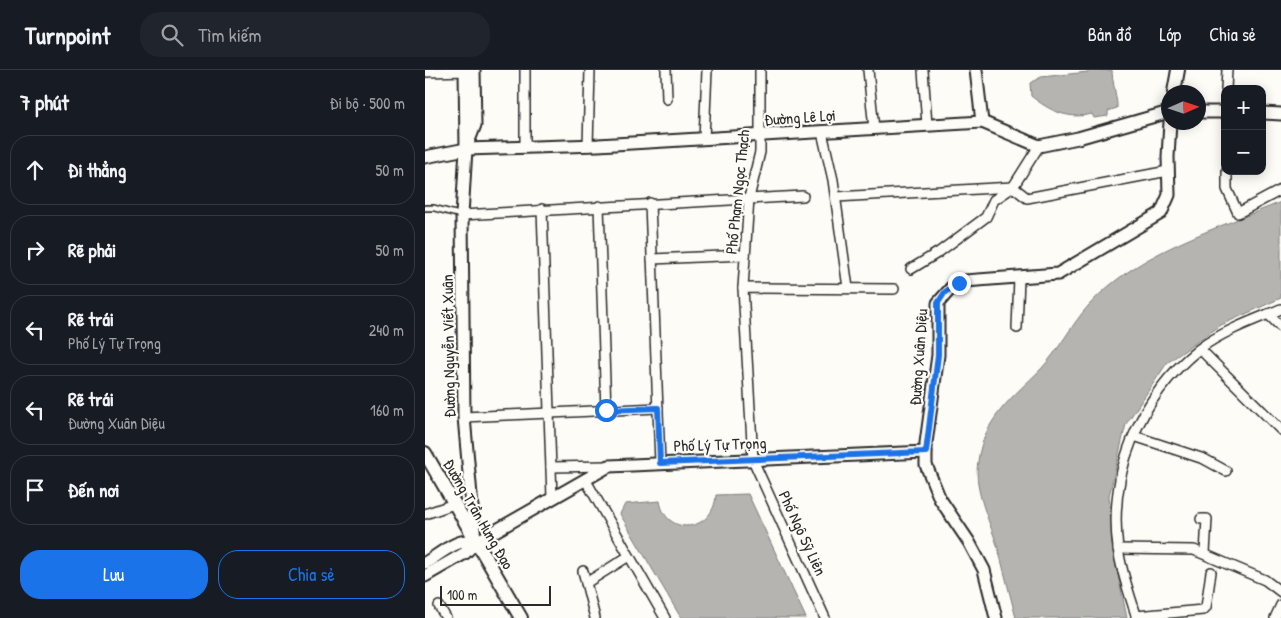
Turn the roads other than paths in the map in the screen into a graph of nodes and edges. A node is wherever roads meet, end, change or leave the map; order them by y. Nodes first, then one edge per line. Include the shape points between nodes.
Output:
1 (525, 70) edge
2 (591, 70) edge
3 (666, 70) edge
4 (707, 70) edge
5 (760, 70) edge
6 (868, 70) edge
7 (923, 70) edge
8 (976, 70) edge
9 (1178, 70) edge
10 (1227, 70) edge
11 (470, 71) edge
12 (425, 72) edge
13 (1175, 85) edge
14 (1226, 85) edge
15 (667, 100) dead end
16 (1206, 112) edge
17 (1221, 112) edge
18 (1266, 113) edge
19 (1161, 114) edge
20 (1281, 114) edge
21 (982, 122) junction
22 (927, 125) junction
23 (875, 129) junction
24 (1170, 130) edge
25 (822, 132) junction
26 (759, 136) junction
27 (704, 139) junction
28 (588, 146) junction
29 (1039, 146) junction
30 (525, 147) junction
31 (466, 149) junction
32 (425, 158) edge
33 (1168, 171) junction
34 (1227, 175) edge
35 (1013, 187) junction
36 (1281, 190) edge
37 (803, 196) dead end
38 (836, 197) junction
39 (749, 198) junction
40 (650, 203) junction
41 (599, 206) junction
42 (425, 208) edge
43 (543, 209) junction
44 (462, 215) junction
45 (745, 255) junction
46 (653, 259) junction
47 (911, 269) dead end
48 (1019, 278) junction
49 (743, 288) junction
50 (848, 288) junction
51 (894, 289) dead end
52 (1281, 309) edge
53 (1268, 314) junction
54 (1281, 327) edge
55 (1017, 328) dead end
56 (1200, 349) junction
57 (658, 408) junction
58 (606, 410) junction
59 (550, 413) junction
60 (464, 417) junction
61 (1281, 430) edge
62 (1134, 436) junction
63 (926, 452) junction
64 (425, 453) edge
65 (753, 460) junction
66 (660, 463) junction
67 (609, 466) junction
68 (551, 467) junction
69 (1226, 471) dead end
70 (585, 479) junction
71 (552, 498) junction
72 (454, 504) junction
73 (425, 514) edge
74 (1201, 519) dead end
75 (476, 542) junction
76 (1118, 549) junction
77 (1205, 553) junction
78 (629, 556) junction
79 (425, 563) edge
80 (583, 571) dead end
81 (1211, 572) dead end
82 (425, 576) edge
83 (586, 583) junction
84 (1281, 592) edge
85 (1281, 605) edge
86 (439, 606) dead end
87 (1136, 617) edge
88 (446, 618) edge
89 (521, 618) edge
90 (595, 618) edge
91 (665, 618) edge
92 (825, 618) edge
93 (997, 618) edge
94 (1275, 618) edge

1 - 30 street
2 - 28 street
3 - 15 street
4 - 27 street
5 - 26 street, Phố Phạm Ngọc Thạch
6 - 23 street
7 - 22 street
8 - 21 street
9 - 13 main road
10 - 14 street
11 - 12 street
11 - 31 street, Đường Nguyễn Viết Xuân
16 - 17 street
18 - 20 street
19 - 29 street
21 - 22 street, Đường Lê Lợi
21 - 29 street, Đường Lê Lợi
22 - 23 street, Đường Lê Lợi
23 - 25 street, Đường Lê Lợi
24 - 33 street, Đường Xuân Diệu
25 - 26 street, Đường Lê Lợi
25 - 38 street
26 - 27 street, Đường Lê Lợi
26 - 39 street, Phố Phạm Ngọc Thạch via 760,152
27 - 28 street, Đường Lê Lợi
28 - 30 street, Đường Lê Lợi
29 - 35 street
30 - 31 street, Đường Lê Lợi
31 - 32 street, Đường Lê Lợi
31 - 44 street, Đường Nguyễn Viết Xuân
33 - 35 street via 1027,198
33 - 48 street, Đường Xuân Diệu via 1169,195 1161,213 1058,274
34 - 36 street via 1227,189 1238,213
35 - 38 street
35 - 47 street via 994,200 986,217
37 - 39 street
38 - 50 street
39 - 40 street
39 - 45 street, Phố Phạm Ngọc Thạch
40 - 41 street
40 - 46 street
41 - 43 street
41 - 58 street
42 - 44 lane
43 - 44 street
43 - 59 street
44 - 60 street, Đường Nguyễn Viết Xuân
45 - 46 street
45 - 49 street, Phố Phạm Ngọc Thạch
46 - 57 street
48 - 55 street
48 - 63 street, Đường Xuân Diệu via 965,281 952,286 941,297 937,309 938,355
49 - 50 street
49 - 65 street, Phố Phạm Ngọc Thạch
50 - 51 street
52 - 53 street
53 - 54 street
53 - 56 street via 1245,323
56 - 61 street
56 - 62 street via 1168,380 1144,412
57 - 58 street
57 - 66 street
58 - 59 street
59 - 60 street
59 - 68 street
60 - 75 street, Đường Nguyễn Viết Xuân
62 - 69 street via 1204,459
62 - 76 street via 1123,463 1116,507
63 - 65 street, Phố Lý Tự Trọng
63 - 93 street, Đường Xuân Diệu via 925,465 940,499 984,570
64 - 72 main road, Đường Trần Hưng Đạo
65 - 66 street, Phố Lý Tự Trọng
65 - 92 street, Phố Ngô Sỹ Liên
66 - 67 street, Phố Lý Tự Trọng
67 - 68 street
67 - 70 street, Phố Lý Tự Trọng
68 - 71 street
70 - 71 street, Phố Lý Tự Trọng
70 - 78 street
71 - 75 street, Phố Lý Tự Trọng
72 - 73 street
72 - 75 main road, Đường Trần Hưng Đạo
74 - 77 street via 1207,519
75 - 79 street via 465,540
75 - 82 street via 465,553
75 - 89 main road, Đường Trần Hưng Đạo
76 - 77 street
76 - 87 street
77 - 84 street via 1265,580
78 - 83 street
78 - 91 street
80 - 83 street
81 - 87 street via 1203,610
83 - 90 street
85 - 94 street
86 - 88 street

